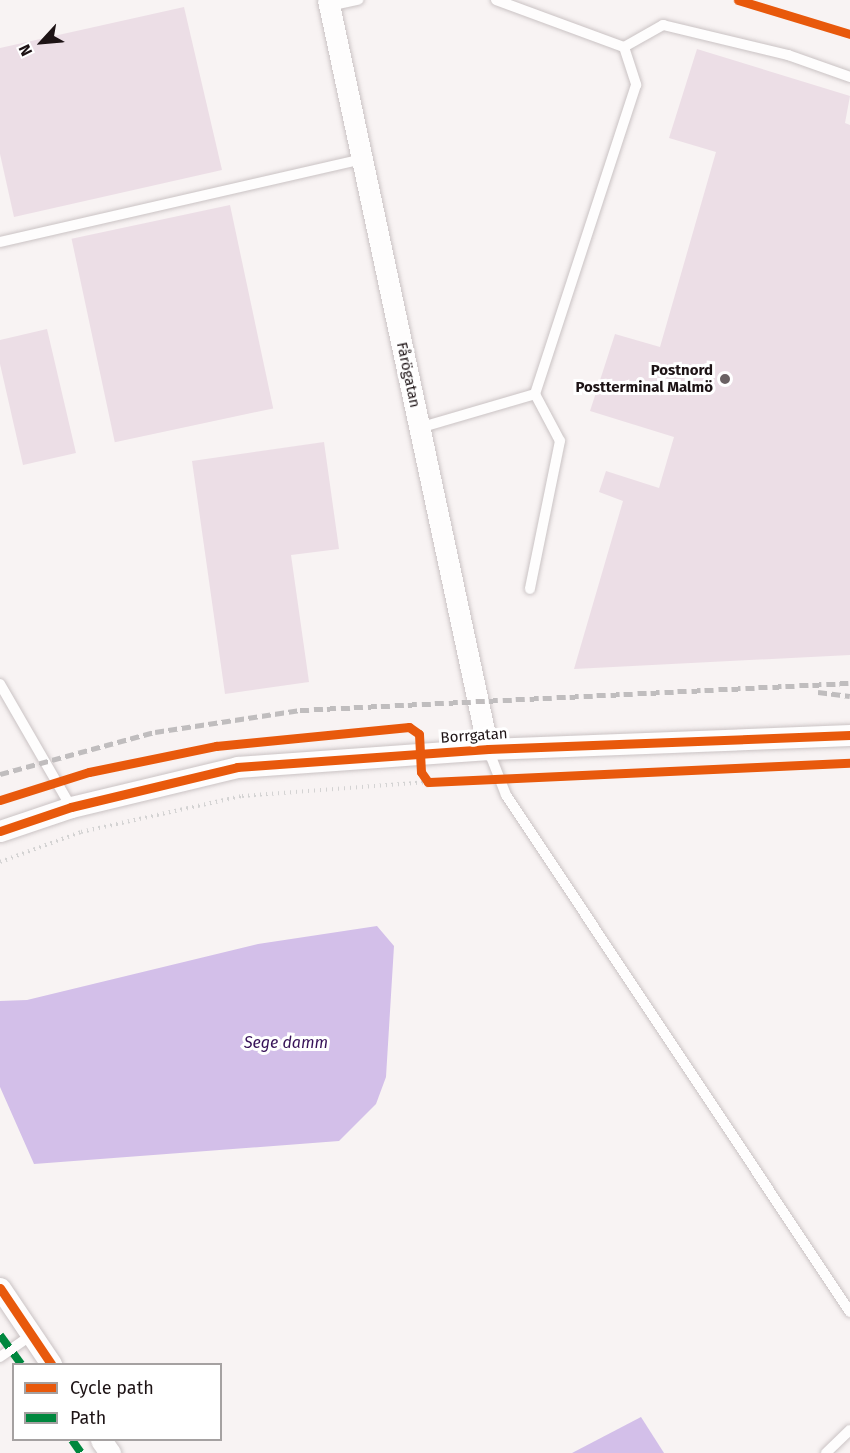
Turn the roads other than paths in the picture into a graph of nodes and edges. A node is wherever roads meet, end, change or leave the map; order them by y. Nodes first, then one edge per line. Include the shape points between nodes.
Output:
1 (358, 0) edge
2 (496, 0) edge
3 (329, 3) edge
4 (624, 47) junction
5 (850, 77) edge
6 (362, 159) junction
7 (0, 242) edge
8 (535, 393) junction
9 (419, 428) junction
10 (530, 589) dead end
11 (0, 684) edge
12 (850, 735) edge
13 (488, 749) junction
14 (71, 807) junction
15 (0, 831) edge
16 (0, 1288) edge
17 (850, 1312) edge
18 (32, 1335) junction
19 (0, 1357) edge
20 (50, 1363) edge
21 (850, 1430) edge
22 (826, 1453) edge

1 - 3 lane
2 - 4 lane
3 - 6 street, Fårögatan
4 - 5 lane via 663,25 788,55
4 - 8 lane via 636,85
6 - 7 lane
6 - 9 street, Fårögatan
8 - 9 lane
8 - 10 lane via 560,441
9 - 13 street, Fårögatan
11 - 14 lane
12 - 13 street, Borrgatan
13 - 14 street, Borrgatan via 237,767
13 - 17 lane via 506,795
14 - 15 street, Borrgatan
16 - 18 street
18 - 19 lane
18 - 20 street
21 - 22 lane

